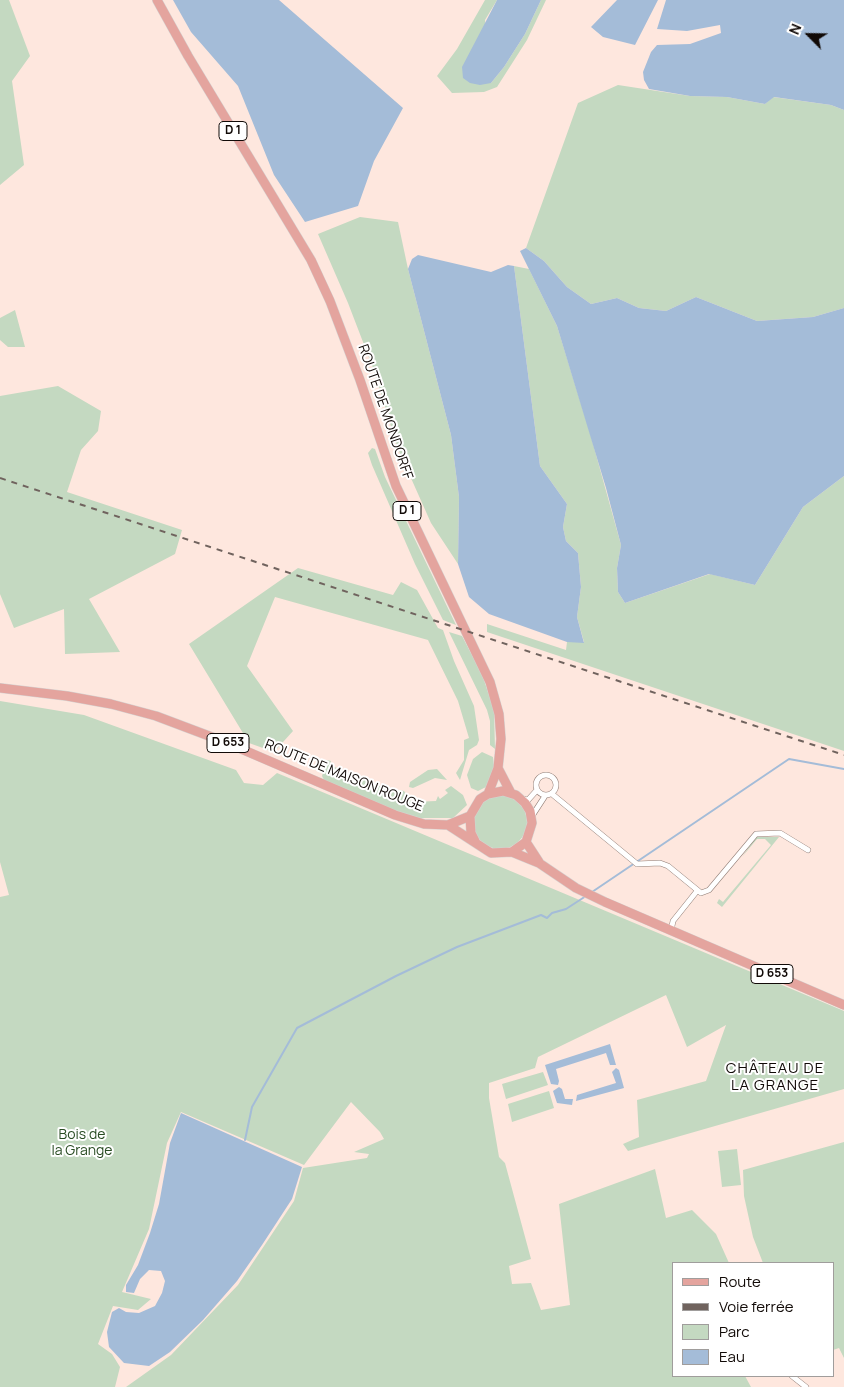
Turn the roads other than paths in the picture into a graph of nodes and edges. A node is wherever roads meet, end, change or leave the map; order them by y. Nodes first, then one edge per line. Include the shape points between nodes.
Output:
1 (157, 0) edge
2 (0, 688) edge
3 (498, 768) junction
4 (537, 790) junction
5 (510, 793) junction
6 (488, 794) junction
7 (552, 794) junction
8 (545, 796) junction
9 (522, 799) junction
10 (470, 816) junction
11 (531, 816) junction
12 (448, 825) junction
13 (475, 841) junction
14 (526, 842) junction
15 (808, 850) dead end
16 (512, 852) junction
17 (539, 863) junction
18 (699, 892) junction
19 (671, 931) junction
20 (844, 1005) edge
21 (793, 1377) edge
22 (806, 1387) edge

1 - 3 main road, ROUTE DE MONDORFF / D 1 via 311,260 330,301 396,486 490,682 499,714
2 - 12 main road, ROUTE DE MAISON ROUGE / D 653 via 67,696 156,716 395,815 424,824
3 - 5 main road
3 - 6 main road, D 1
4 - 7 street via 538,779 549,775 556,784
4 - 8 street
4 - 9 street via 528,800
5 - 6 main road
5 - 9 main road
6 - 10 main road via 477,802
7 - 8 street
7 - 18 street via 637,864 668,866
8 - 11 street
9 - 11 main road
10 - 12 main road
10 - 13 main road
11 - 14 main road
12 - 13 main road
13 - 16 main road via 491,853
14 - 16 main road
14 - 17 main road
15 - 18 street via 780,833 756,834 709,890
16 - 17 main road
17 - 19 main road, D 653 via 576,888
18 - 19 street via 673,921
19 - 20 main road, D 653
21 - 22 street

